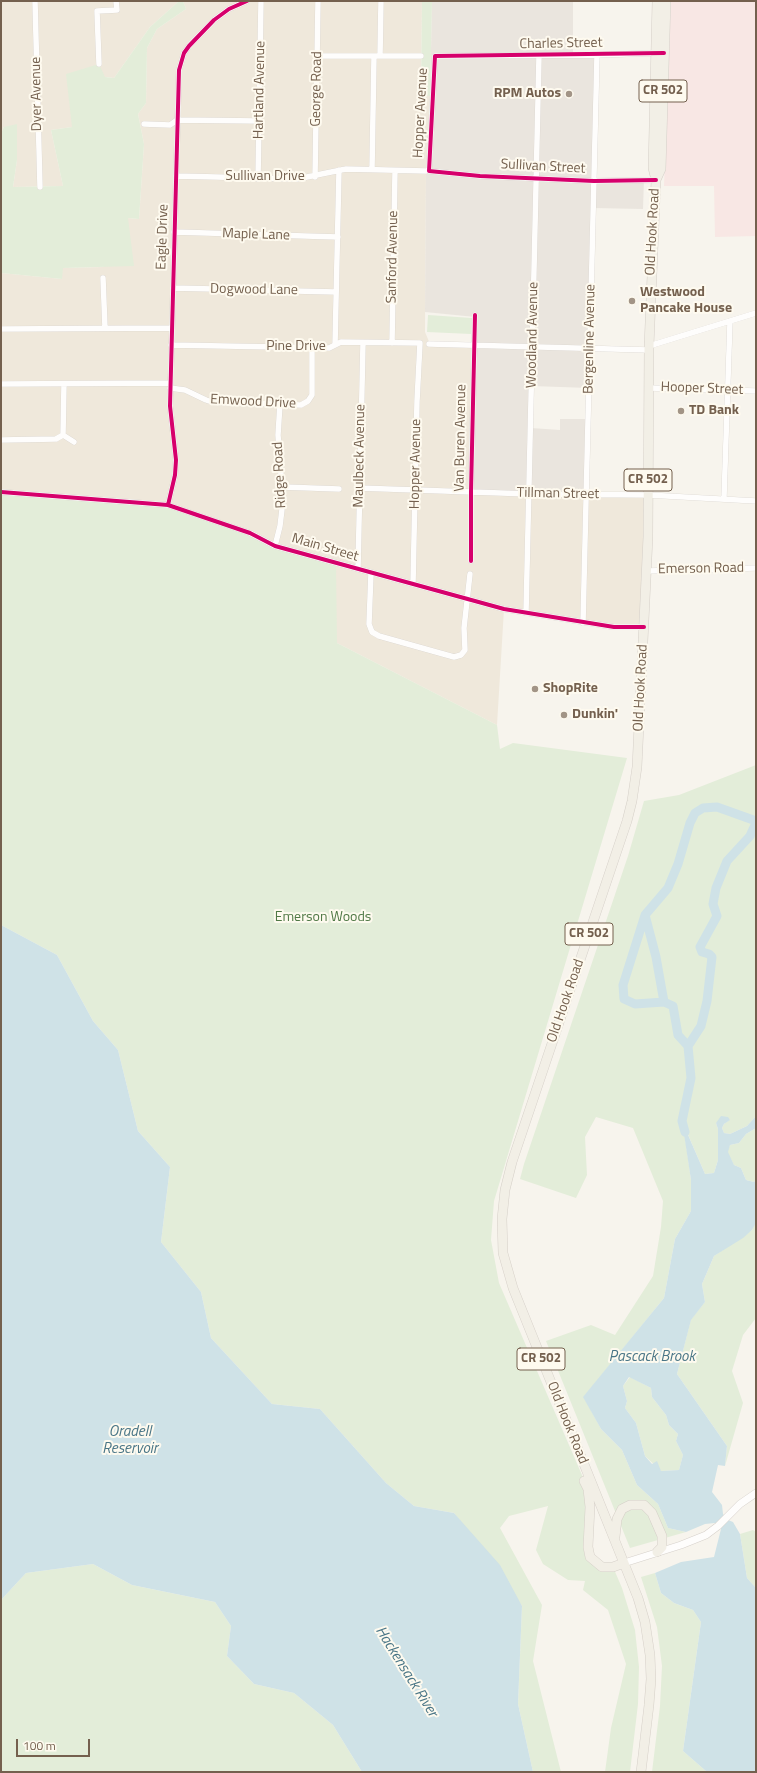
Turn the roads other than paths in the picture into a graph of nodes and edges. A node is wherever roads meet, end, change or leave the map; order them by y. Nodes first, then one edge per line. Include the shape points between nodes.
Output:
1 (35, 1) edge
2 (116, 1) edge
3 (247, 1) edge
4 (261, 1) edge
5 (318, 1) edge
6 (381, 1) edge
7 (657, 1) edge
8 (666, 1) edge
9 (660, 53) junction
10 (597, 55) junction
11 (317, 56) junction
12 (377, 56) junction
13 (422, 56) dead end
14 (435, 56) joint
15 (539, 56) junction
16 (99, 64) dead end
17 (177, 120) junction
18 (259, 121) junction
19 (144, 124) dead end
20 (372, 169) junction
21 (339, 170) junction
22 (395, 171) junction
23 (428, 171) junction
24 (176, 176) junction
25 (315, 177) junction
26 (536, 178) junction
27 (258, 179) junction
28 (656, 180) junction
29 (594, 181) junction
30 (40, 187) dead end
31 (174, 232) junction
32 (338, 237) junction
33 (103, 278) dead end
34 (172, 288) junction
35 (336, 292) junction
36 (756, 313) edge
37 (475, 315) dead end
38 (730, 321) junction
39 (105, 328) junction
40 (172, 328) junction
41 (1, 329) edge
42 (363, 342) junction
43 (392, 343) junction
44 (420, 343) joint
45 (430, 344) dead end
46 (171, 345) junction
47 (335, 345) junction
48 (474, 345) junction
49 (532, 347) junction
50 (312, 348) junction
51 (590, 348) junction
52 (649, 348) junction
53 (1, 384) edge
54 (64, 384) junction
55 (170, 386) junction
56 (648, 388) junction
57 (727, 390) junction
58 (756, 391) edge
59 (280, 404) junction
60 (63, 435) junction
61 (1, 440) edge
62 (74, 442) dead end
63 (283, 487) junction
64 (359, 488) junction
65 (339, 489) dead end
66 (415, 490) junction
67 (1, 492) edge
68 (471, 492) junction
69 (529, 494) junction
70 (587, 494) junction
71 (648, 495) junction
72 (724, 498) junction
73 (756, 501) edge
74 (168, 505) junction
75 (275, 546) junction
76 (471, 561) dead end
77 (756, 568) edge
78 (358, 569) junction
79 (647, 571) junction
80 (371, 573) junction
81 (470, 574) dead end
82 (413, 584) junction
83 (469, 599) junction
84 (526, 613) junction
85 (583, 623) junction
86 (644, 627) junction
87 (567, 1424) junction
88 (756, 1493) edge
89 (615, 1542) junction
90 (657, 1552) junction
91 (624, 1563) junction
92 (641, 1772) edge

1 - 30 street, Dyer Avenue
2 - 16 street via 117,10 98,11
3 - 17 street, Eagle Drive via 229,9 214,20 184,53 179,70
4 - 18 street, Hartland Avenue
5 - 11 street, George Road
6 - 12 street
7 - 9 main road, Old Hook Road / CR 502
8 - 9 main road, Old Hook Road / CR 502
9 - 10 street, Charles Street
9 - 28 main road, Old Hook Road / CR 502 via 661,169
10 - 15 street, Charles Street
10 - 29 street, Bergenline Avenue
11 - 12 street
11 - 25 street, George Road
12 - 13 street
12 - 20 street
14 - 15 street, Charles Street
14 - 23 street, Hopper Avenue
15 - 26 street, Woodland Avenue
17 - 18 street
17 - 19 street via 170,125
17 - 24 street, Eagle Drive
18 - 27 street, Hartland Avenue
20 - 21 street, Sullivan Drive
20 - 22 street, Sullivan Drive
21 - 25 street, Sullivan Drive
21 - 32 street
22 - 23 street, Sullivan Drive
22 - 43 street, Sanford Avenue
23 - 26 street, Sullivan Street
24 - 27 street, Sullivan Drive
24 - 31 street, Eagle Drive
25 - 27 street, Sullivan Drive
26 - 29 street, Sullivan Street
26 - 49 street, Woodland Avenue
28 - 29 street, Sullivan Street
28 - 52 main road, Old Hook Road / CR 502
29 - 51 street, Bergenline Avenue
31 - 32 street, Maple Lane
31 - 34 street, Eagle Drive
32 - 35 street
33 - 39 street
34 - 35 street, Dogwood Lane
34 - 40 street, Eagle Drive
35 - 47 street
36 - 38 street
37 - 48 street, Van Buren Avenue
38 - 52 street
38 - 57 street
39 - 40 street
39 - 41 street
40 - 46 street, Eagle Drive
42 - 43 street, Pine Drive
42 - 47 street, Pine Drive via 341,342
42 - 64 street, Maulbeck Avenue
43 - 44 street, Pine Drive
44 - 66 street, Hopper Avenue
45 - 48 street
46 - 50 street, Pine Drive
46 - 55 street, Eagle Drive
47 - 50 street, Pine Drive via 329,348
48 - 49 street
48 - 68 street, Van Buren Avenue
49 - 51 street
49 - 69 street, Woodland Avenue
50 - 59 street, Emwood Drive via 311,398 301,405
51 - 52 street
51 - 70 street, Bergenline Avenue
52 - 56 main road, Old Hook Road / CR 502
53 - 54 street, Emwood Drive
54 - 55 street, Emwood Drive
54 - 60 street
55 - 59 street, Emwood Drive via 212,402
55 - 74 street, Eagle Drive via 176,460
56 - 57 street, Hooper Street
56 - 71 main road, Old Hook Road / CR 502
57 - 58 street, Hooper Street
57 - 72 street
59 - 63 street, Ridge Road via 278,446
60 - 61 street via 56,439
60 - 62 street
63 - 65 street
63 - 75 street, Ridge Road via 282,512
64 - 66 street, Tillman Street
64 - 78 street, Maulbeck Avenue
66 - 68 street, Tillman Street
66 - 82 street, Hopper Avenue
67 - 74 street, Main Street
68 - 69 street, Tillman Street
68 - 76 street, Van Buren Avenue
69 - 70 street, Tillman Street
69 - 84 street, Woodland Avenue
70 - 71 street, Tillman Street
70 - 85 street, Bergenline Avenue
71 - 72 street, Tillman Street
71 - 79 main road, Old Hook Road / CR 502
72 - 73 street, Tillman Street
74 - 75 street, Main Street via 250,533
75 - 78 street, Main Street
77 - 79 street, Emerson Road
78 - 80 street, Main Street
79 - 86 main road, Old Hook Road / CR 502
80 - 82 street, Main Street
80 - 83 street via 369,624 372,632 454,657 465,650 464,628
81 - 83 street
82 - 83 street, Main Street
83 - 84 street, Main Street
84 - 85 street, Main Street
85 - 86 street, Main Street
86 - 87 main road, Old Hook Road / CR 502 via 637,767 632,801 512,1162 505,1190 503,1252 513,1288
87 - 89 main road, Old Hook Road / CR 502
87 - 91 main road via 576,1459 588,1489 590,1557 602,1567
88 - 90 street via 706,1535
89 - 90 main road via 620,1512 625,1506 639,1504 652,1513 662,1536 662,1546
89 - 91 main road, Old Hook Road / CR 502
90 - 91 street
91 - 92 main road, Old Hook Road / CR 502 via 642,1610 650,1655 649,1705

